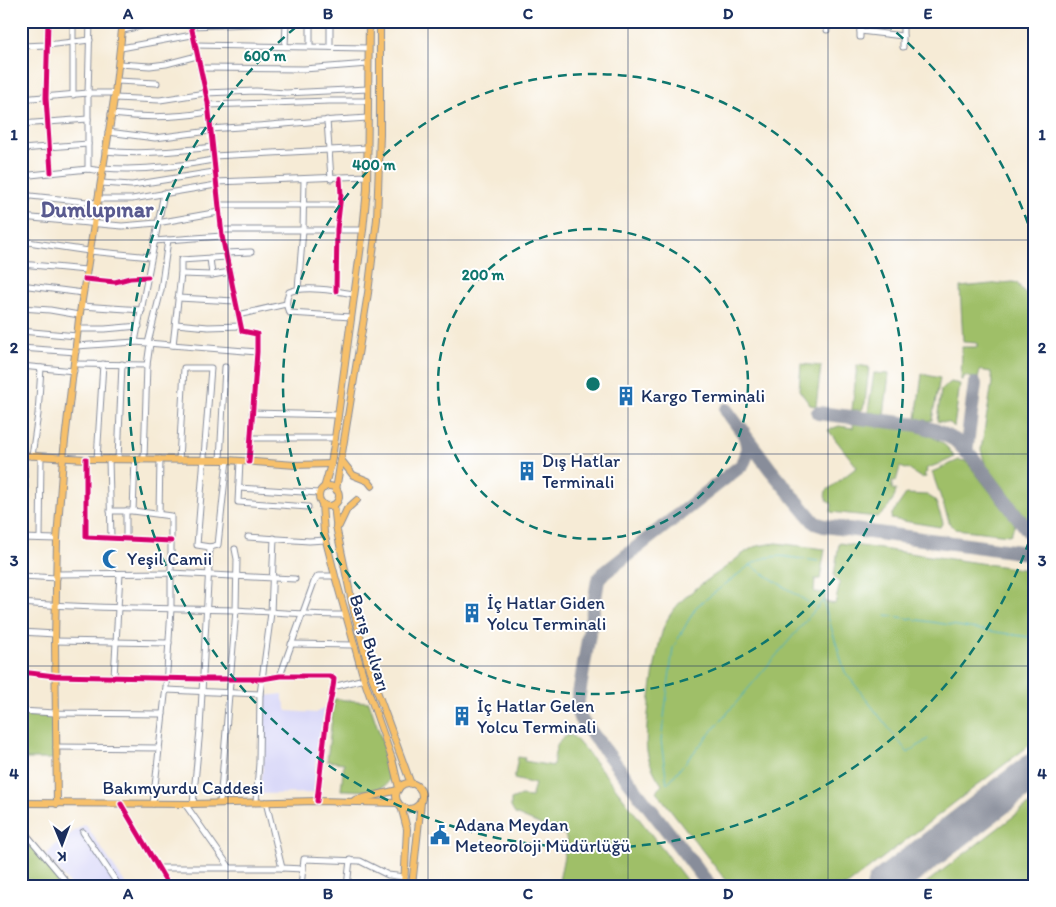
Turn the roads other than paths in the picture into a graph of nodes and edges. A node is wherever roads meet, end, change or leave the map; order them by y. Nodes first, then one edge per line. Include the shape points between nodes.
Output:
1 (48, 21) edge
2 (73, 21) edge
3 (90, 21) edge
4 (124, 21) edge
5 (163, 21) edge
6 (310, 21) edge
7 (330, 21) edge
8 (368, 21) edge
9 (380, 21) edge
10 (827, 21) edge
11 (860, 21) edge
12 (903, 21) edge
13 (190, 23) edge
14 (123, 30) junction
15 (827, 30) dead end
16 (192, 35) junction
17 (903, 36) junction
18 (90, 40) junction
19 (72, 43) junction
20 (47, 45) junction
21 (195, 45) junction
22 (21, 46) edge
23 (285, 46) junction
24 (310, 46) junction
25 (330, 47) junction
26 (904, 47) dead end
27 (121, 48) junction
28 (368, 48) junction
29 (197, 56) junction
30 (119, 64) junction
31 (368, 64) junction
32 (200, 68) junction
33 (117, 81) junction
34 (157, 83) dead end
35 (368, 89) junction
36 (88, 93) junction
37 (205, 93) junction
38 (73, 95) junction
39 (115, 95) junction
40 (46, 98) junction
41 (21, 99) edge
42 (368, 101) junction
43 (208, 104) junction
44 (208, 112) junction
45 (111, 114) junction
46 (368, 118) junction
47 (88, 120) junction
48 (327, 120) junction
49 (47, 122) junction
50 (21, 124) edge
51 (210, 130) junction
52 (108, 132) junction
53 (88, 144) junction
54 (212, 147) junction
55 (49, 148) junction
56 (368, 148) junction
57 (21, 149) edge
58 (330, 150) junction
59 (106, 151) junction
60 (213, 158) junction
61 (88, 169) junction
62 (103, 169) junction
63 (51, 172) junction
64 (214, 172) junction
65 (21, 176) edge
66 (368, 176) junction
67 (340, 178) junction
68 (304, 179) junction
69 (332, 179) junction
70 (100, 183) junction
71 (216, 184) junction
72 (21, 194) edge
73 (164, 194) junction
74 (28, 195) junction
75 (98, 201) junction
76 (218, 205) junction
77 (304, 205) junction
78 (340, 205) junction
79 (219, 212) junction
80 (23, 217) edge
81 (94, 224) junction
82 (157, 224) junction
83 (303, 230) junction
84 (337, 230) junction
85 (363, 230) junction
86 (222, 233) junction
87 (21, 240) edge
88 (168, 240) junction
89 (154, 241) junction
90 (89, 252) junction
91 (251, 252) dead end
92 (226, 255) junction
93 (151, 257) junction
94 (210, 258) junction
95 (21, 264) edge
96 (86, 270) junction
97 (230, 272) junction
98 (181, 274) junction
99 (212, 275) junction
100 (148, 277) junction
101 (85, 279) junction
102 (21, 285) edge
103 (298, 289) junction
104 (336, 291) junction
105 (83, 293) junction
106 (354, 294) junction
107 (178, 298) junction
108 (236, 301) junction
109 (286, 304) junction
110 (81, 306) junction
111 (21, 308) edge
112 (142, 310) junction
113 (79, 315) junction
114 (238, 315) junction
115 (351, 317) junction
116 (176, 324) junction
117 (139, 326) junction
118 (241, 326) junction
119 (21, 330) edge
120 (78, 332) junction
121 (135, 342) junction
122 (149, 343) junction
123 (173, 345) junction
124 (21, 348) edge
125 (76, 349) junction
126 (257, 352) junction
127 (103, 364) junction
128 (122, 364) junction
129 (147, 365) junction
130 (21, 366) edge
131 (225, 367) dead end
132 (41, 368) junction
133 (74, 368) junction
134 (252, 413) junction
135 (338, 415) junction
136 (250, 438) junction
137 (335, 438) junction
138 (22, 455) edge
139 (32, 456) junction
140 (41, 457) junction
141 (63, 458) junction
142 (86, 459) junction
143 (97, 459) junction
144 (110, 459) junction
145 (118, 459) junction
146 (135, 459) junction
147 (144, 459) junction
148 (160, 459) junction
149 (179, 460) junction
150 (204, 460) junction
151 (223, 460) junction
152 (240, 461) junction
153 (342, 461) junction
154 (249, 462) junction
155 (331, 464) junction
156 (23, 486) edge
157 (372, 486) dead end
158 (239, 488) junction
159 (322, 490) junction
160 (336, 490) junction
161 (357, 500) dead end
162 (322, 504) junction
163 (334, 505) junction
164 (308, 507) dead end
165 (110, 511) junction
166 (129, 511) junction
167 (158, 514) junction
168 (336, 527) junction
169 (110, 537) junction
170 (248, 537) dead end
171 (22, 538) edge
172 (40, 538) junction
173 (58, 538) junction
174 (126, 538) junction
175 (274, 538) junction
176 (326, 540) junction
177 (171, 541) junction
178 (210, 546) junction
179 (234, 549) dead end
180 (171, 573) junction
181 (120, 574) junction
182 (209, 575) junction
183 (21, 576) edge
184 (57, 576) junction
185 (237, 576) junction
186 (334, 576) junction
187 (272, 578) junction
188 (295, 580) dead end
189 (21, 603) edge
190 (56, 606) junction
191 (118, 607) junction
192 (171, 609) junction
193 (207, 610) junction
194 (236, 610) junction
195 (271, 613) junction
196 (303, 615) junction
197 (346, 615) junction
198 (21, 632) edge
199 (55, 638) junction
200 (116, 642) junction
201 (169, 643) junction
202 (291, 644) junction
203 (354, 645) junction
204 (21, 672) edge
205 (54, 676) junction
206 (280, 676) junction
207 (114, 677) junction
208 (166, 677) junction
209 (231, 678) junction
210 (203, 679) junction
211 (262, 679) junction
212 (364, 679) junction
213 (334, 687) junction
214 (166, 690) junction
215 (201, 691) junction
216 (230, 693) junction
217 (260, 694) junction
218 (21, 711) edge
219 (55, 713) junction
220 (163, 714) junction
221 (56, 747) junction
222 (159, 748) junction
223 (411, 784) junction
224 (399, 789) junction
225 (317, 801) junction
226 (256, 802) junction
227 (266, 802) junction
228 (421, 802) junction
229 (21, 803) edge
230 (220, 803) junction
231 (344, 803) junction
232 (57, 804) junction
233 (120, 804) junction
234 (153, 804) junction
235 (185, 804) junction
236 (193, 804) junction
237 (400, 804) junction
238 (21, 828) edge
239 (83, 832) dead end
240 (350, 860) junction
241 (160, 868) junction
242 (230, 868) junction
243 (282, 868) junction
244 (303, 869) junction
245 (405, 877) junction
246 (21, 881) edge
247 (32, 886) edge
248 (70, 886) edge
249 (119, 886) edge
250 (169, 886) edge
251 (300, 886) edge
252 (347, 886) edge
253 (404, 886) edge
254 (412, 886) edge

1 - 20 street
2 - 19 street
3 - 18 street
4 - 14 main road
5 - 14 street
6 - 24 street
7 - 25 street
8 - 28 main road
9 - 153 main road via 377,219
10 - 15 street
11 - 17 street via 860,34
12 - 17 street
13 - 16 street
13 - 23 street via 286,23
14 - 27 main road
16 - 21 street
16 - 27 street
17 - 26 street
18 - 19 street
18 - 36 street
19 - 20 street
19 - 38 street
20 - 22 street
20 - 40 street
21 - 23 street
21 - 29 street
23 - 24 street
24 - 25 street
25 - 28 street
27 - 30 main road
28 - 31 main road
29 - 30 street via 150,66
29 - 32 street
30 - 33 main road
31 - 32 street via 304,69
31 - 35 main road
32 - 37 street
33 - 34 street
33 - 39 main road
35 - 37 street via 286,94 256,91
35 - 42 main road
36 - 38 street
36 - 39 street
36 - 47 street
37 - 39 street via 160,100
37 - 43 street
38 - 40 street
39 - 45 main road
40 - 41 street
40 - 49 street
42 - 43 street
42 - 46 main road
43 - 44 street
44 - 45 street via 167,118
44 - 51 street
45 - 52 main road
46 - 48 street
46 - 56 main road
47 - 49 street
47 - 53 street
48 - 51 street
48 - 58 street
49 - 50 street
49 - 55 street
51 - 52 street via 155,138
51 - 54 street
52 - 59 main road
53 - 55 street
53 - 61 street
54 - 59 street via 156,152
54 - 60 street
55 - 57 street
55 - 63 street
56 - 58 street
56 - 66 main road
58 - 60 street
58 - 69 street
59 - 62 main road
60 - 62 street via 182,166
60 - 64 street
61 - 62 street
61 - 63 street
62 - 70 main road
63 - 65 street
64 - 70 street via 132,185
64 - 71 street
66 - 67 street
66 - 85 main road
67 - 69 street
67 - 78 street
68 - 69 street
68 - 71 street
68 - 77 street
70 - 75 main road
71 - 73 street
71 - 76 street
72 - 74 street
73 - 75 street
73 - 82 street
74 - 75 street
74 - 80 street
75 - 81 main road
76 - 77 street
76 - 79 street
77 - 78 street
77 - 83 street
78 - 84 street
79 - 82 street
79 - 86 street
80 - 81 street
80 - 87 street
81 - 82 street
81 - 90 main road
82 - 89 street
83 - 84 street
83 - 86 street
83 - 103 street
84 - 85 street
84 - 104 street
85 - 106 main road
86 - 88 street
86 - 92 street
87 - 90 street
88 - 89 street
88 - 122 street
89 - 93 street
90 - 93 street
90 - 96 main road
91 - 92 street
92 - 94 street
92 - 97 street
93 - 100 street
94 - 98 street via 181,260
94 - 99 street
95 - 96 street
96 - 101 main road
97 - 99 street
97 - 108 street
98 - 99 street
98 - 107 street
100 - 101 street via 115,282
100 - 112 street
101 - 105 main road
102 - 105 street
103 - 104 street
103 - 109 street via 289,292
104 - 106 street
105 - 110 main road
106 - 115 main road
107 - 108 street
107 - 116 street
108 - 114 street
109 - 114 street
109 - 115 street via 290,313
110 - 112 street
110 - 113 main road
111 - 113 street
112 - 117 street
113 - 120 main road
114 - 118 street
115 - 135 main road
116 - 118 street
116 - 123 street
117 - 120 street
117 - 121 street
118 - 126 street via 242,331 256,334
119 - 120 street
120 - 125 main road
121 - 122 street
121 - 125 street
122 - 123 street
122 - 129 street
123 - 126 street
124 - 125 street
125 - 133 main road
126 - 134 street
127 - 128 street
127 - 133 street
127 - 143 street
128 - 129 street
128 - 145 street
129 - 147 street
130 - 132 street
131 - 151 street
132 - 133 street
132 - 139 street
133 - 141 main road
134 - 135 street
134 - 136 street
135 - 137 main road
136 - 137 street
136 - 154 street
137 - 155 main road
138 - 139 main road
138 - 156 street
139 - 140 main road
140 - 141 main road
140 - 172 street
141 - 142 main road
141 - 173 main road
142 - 143 main road
142 - 169 street via 86,537
143 - 144 main road
144 - 145 main road
144 - 165 street
145 - 146 main road
146 - 147 main road
146 - 166 street
147 - 148 main road
148 - 149 main road
148 - 167 street
149 - 150 main road
149 - 150 street via 184,368 210,368
150 - 151 main road
150 - 178 street via 197,545
151 - 152 main road
151 - 178 street via 218,545
152 - 154 main road
152 - 158 street
153 - 157 main road via 353,475
153 - 160 main road
154 - 155 main road
155 - 159 main road
156 - 171 street
158 - 159 street
158 - 164 street via 238,502
159 - 160 main road via 331,487
159 - 162 main road via 319,498
160 - 163 main road via 338,498
161 - 168 main road
162 - 163 main road
162 - 176 main road, Barış Bulvarı
163 - 168 main road, Barış Bulvarı
165 - 166 street
165 - 169 street
166 - 167 street
166 - 174 street
167 - 177 street via 171,516
168 - 223 main road, Barış Bulvarı via 369,669
169 - 174 street
170 - 175 street
171 - 172 street
172 - 173 street
173 - 184 main road
174 - 177 street
175 - 176 street
175 - 187 street
176 - 186 main road, Barış Bulvarı
177 - 180 street
178 - 182 street
179 - 185 street
180 - 181 street
180 - 182 street
180 - 192 street
181 - 184 street
181 - 191 street
182 - 185 street
182 - 193 street
183 - 184 street
184 - 190 main road
185 - 187 street
185 - 194 street
186 - 196 street via 318,576
186 - 197 main road, Barış Bulvarı
187 - 188 street
187 - 195 street
189 - 190 street
190 - 191 street
190 - 199 main road
191 - 192 street
191 - 200 street
192 - 193 street
192 - 201 street
193 - 194 street
193 - 210 street
194 - 195 street
194 - 209 street
195 - 196 street
195 - 211 street
196 - 197 street
196 - 202 street
197 - 203 main road, Barış Bulvarı
198 - 199 street
199 - 200 street
199 - 205 main road
200 - 201 street
200 - 207 street
201 - 208 street
202 - 203 street
202 - 206 street
203 - 212 main road, Barış Bulvarı
204 - 205 street
205 - 207 street
205 - 219 main road
206 - 211 street
206 - 213 street via 330,676
207 - 208 street
208 - 210 street
208 - 214 street
209 - 210 street
209 - 211 street
209 - 216 street
210 - 215 street
211 - 217 street
212 - 213 street
212 - 224 main road, Barış Bulvarı
213 - 225 street via 325,730
214 - 215 street
214 - 220 street
215 - 216 street
215 - 236 street
216 - 217 street
216 - 230 street
217 - 226 street
218 - 219 street
219 - 220 street
219 - 221 main road
220 - 222 street
221 - 222 street
221 - 232 main road
222 - 234 street
223 - 224 main road
223 - 228 main road, Barış Bulvarı via 421,792
224 - 231 main road, Bakımyurdu Caddesi
224 - 237 main road, Barış Bulvarı via 397,799
225 - 227 main road, Bakımyurdu Caddesi
225 - 231 main road, Bakımyurdu Caddesi
226 - 227 main road, Bakımyurdu Caddesi
226 - 230 main road, Bakımyurdu Caddesi
227 - 243 street
228 - 237 main road via 412,808
228 - 254 main road
229 - 232 main road, Bakımyurdu Caddesi
230 - 236 main road, Bakımyurdu Caddesi
231 - 237 main road, Bakımyurdu Caddesi
232 - 233 main road, Bakımyurdu Caddesi
233 - 234 main road, Bakımyurdu Caddesi
233 - 241 street
234 - 235 main road, Bakımyurdu Caddesi
235 - 236 main road, Bakımyurdu Caddesi
235 - 242 street
237 - 245 main road, Barış Bulvarı via 407,829
238 - 248 street
239 - 249 street
240 - 244 street via 304,859
240 - 245 street via 360,861 388,875
240 - 252 street
241 - 242 street
241 - 250 street
242 - 243 street
243 - 244 street
244 - 251 street
245 - 253 main road, Barış Bulvarı
246 - 247 street via 28,881

